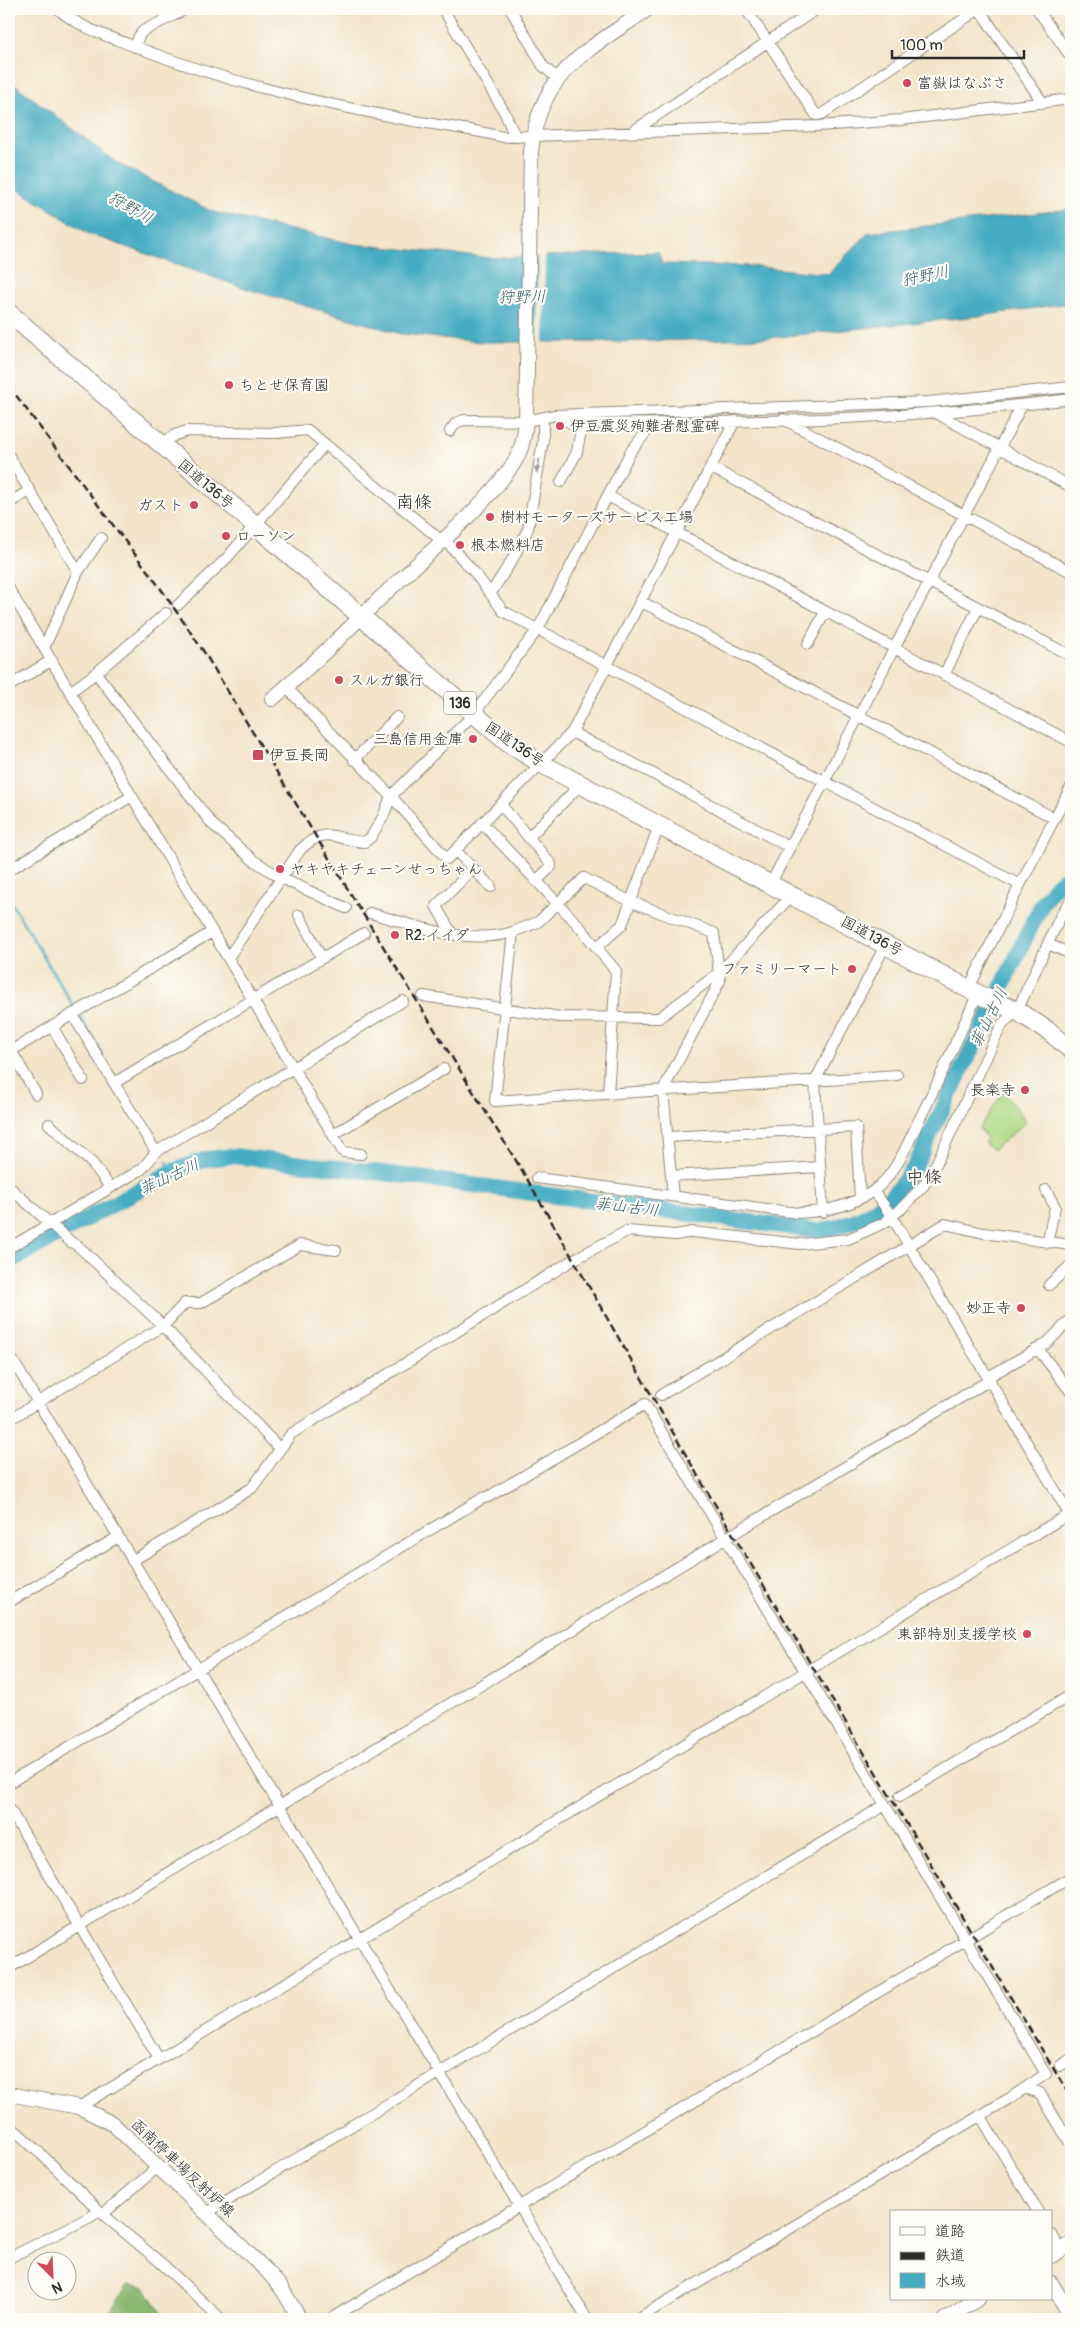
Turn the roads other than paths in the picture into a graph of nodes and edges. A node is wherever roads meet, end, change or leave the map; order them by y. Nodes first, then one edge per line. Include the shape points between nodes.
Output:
1 (58, 9) edge
2 (186, 9) edge
3 (443, 9) edge
4 (648, 9) edge
5 (746, 9) edge
6 (817, 9) edge
7 (979, 9) edge
8 (1037, 9) edge
9 (511, 10) edge
10 (767, 41) junction
11 (135, 47) junction
12 (1071, 57) edge
13 (557, 78) junction
14 (1071, 99) edge
15 (1042, 103) junction
16 (634, 131) junction
17 (534, 136) junction
18 (518, 137) junction
19 (12, 321) edge
20 (1071, 387) edge
21 (1070, 400) edge
22 (1022, 405) junction
23 (936, 413) junction
24 (526, 414) junction
25 (556, 415) junction
26 (543, 418) junction
27 (782, 419) junction
28 (735, 421) junction
29 (582, 424) junction
30 (653, 424) junction
31 (450, 431) dead end
32 (325, 444) junction
33 (160, 445) junction
34 (1000, 449) junction
35 (9, 456) edge
36 (710, 467) junction
37 (560, 482) dead end
38 (1071, 487) edge
39 (29, 491) junction
40 (608, 496) junction
41 (9, 503) edge
42 (964, 516) junction
43 (256, 526) junction
44 (676, 533) junction
45 (101, 538) dead end
46 (443, 540) junction
47 (78, 572) junction
48 (1071, 572) edge
49 (928, 582) junction
50 (9, 589) edge
51 (491, 593) junction
52 (640, 600) junction
53 (178, 605) dead end
54 (978, 608) junction
55 (166, 612) dead end
56 (825, 612) junction
57 (361, 616) junction
58 (538, 629) junction
59 (808, 644) dead end
60 (44, 648) junction
61 (893, 648) junction
62 (1071, 656) edge
63 (52, 660) junction
64 (606, 666) junction
65 (96, 673) junction
66 (944, 674) junction
67 (9, 686) edge
68 (286, 687) junction
69 (70, 692) junction
70 (272, 699) dead end
71 (474, 715) junction
72 (858, 715) junction
73 (397, 717) dead end
74 (572, 732) junction
75 (1071, 742) edge
76 (354, 760) junction
77 (542, 764) junction
78 (823, 782) junction
79 (581, 784) junction
80 (1071, 787) edge
81 (132, 796) junction
82 (391, 796) junction
83 (502, 806) junction
84 (1054, 818) junction
85 (482, 824) junction
86 (660, 826) junction
87 (529, 837) junction
88 (789, 847) junction
89 (456, 851) junction
90 (473, 869) junction
91 (9, 870) edge
92 (281, 878) junction
93 (536, 882) junction
94 (771, 884) junction
95 (1020, 885) junction
96 (491, 887) dead end
97 (792, 895) junction
98 (1071, 901) edge
99 (632, 902) junction
100 (558, 905) junction
101 (346, 908) dead end
102 (370, 913) dead end
103 (299, 915) dead end
104 (212, 932) junction
105 (513, 932) junction
106 (364, 933) dead end
107 (452, 934) junction
108 (886, 944) junction
109 (1048, 944) junction
110 (597, 947) junction
111 (1071, 954) edge
112 (321, 957) junction
113 (228, 958) junction
114 (720, 972) junction
115 (977, 993) junction
116 (423, 996) dead end
117 (252, 998) junction
118 (403, 1002) dead end
119 (505, 1007) junction
120 (1012, 1009) junction
121 (72, 1014) junction
122 (612, 1017) junction
123 (52, 1026) junction
124 (1071, 1050) edge
125 (10, 1051) edge
126 (294, 1067) junction
127 (444, 1069) dead end
128 (897, 1075) dead end
129 (83, 1080) dead end
130 (815, 1081) junction
131 (114, 1082) junction
132 (663, 1090) junction
133 (36, 1094) dead end
134 (608, 1094) junction
135 (49, 1124) dead end
136 (818, 1129) junction
137 (334, 1134) junction
138 (668, 1137) junction
139 (156, 1152) junction
140 (360, 1154) dead end
141 (820, 1167) junction
142 (671, 1176) junction
143 (537, 1178) dead end
144 (9, 1187) edge
145 (110, 1187) junction
146 (1046, 1190) dead end
147 (874, 1192) junction
148 (673, 1196) junction
149 (860, 1198) junction
150 (823, 1212) junction
151 (891, 1215) junction
152 (52, 1225) junction
153 (1047, 1243) junction
154 (1071, 1245) edge
155 (909, 1246) junction
156 (9, 1248) edge
157 (336, 1250) dead end
158 (1071, 1266) edge
159 (1049, 1285) dead end
160 (1071, 1319) edge
161 (163, 1326) junction
162 (1038, 1349) junction
163 (9, 1354) edge
164 (989, 1378) junction
165 (1071, 1392) edge
166 (661, 1395) dead end
167 (38, 1403) junction
168 (9, 1420) edge
169 (280, 1448) junction
170 (1071, 1514) edge
171 (118, 1537) junction
172 (726, 1537) junction
173 (132, 1561) junction
174 (9, 1602) edge
175 (197, 1669) junction
176 (806, 1672) junction
177 (1071, 1695) edge
178 (9, 1783) edge
179 (900, 1796) dead end
180 (279, 1805) junction
181 (885, 1805) junction
182 (9, 1808) edge
183 (1071, 1877) edge
184 (80, 1925) junction
185 (966, 1939) junction
186 (359, 1940) junction
187 (9, 1968) edge
188 (159, 2059) junction
189 (1071, 2059) edge
190 (1060, 2066) dead end
191 (439, 2073) junction
192 (1025, 2088) junction
193 (9, 2094) edge
194 (79, 2107) junction
195 (980, 2115) junction
196 (9, 2125) edge
197 (1071, 2145) edge
198 (159, 2166) junction
199 (520, 2208) junction
200 (1037, 2210) edge
201 (101, 2212) junction
202 (208, 2212) junction
203 (1052, 2236) edge
204 (1061, 2250) edge
205 (9, 2258) edge
206 (1052, 2285) edge
207 (976, 2300) edge
208 (1071, 2316) edge
209 (221, 2319) edge
210 (300, 2319) edge
211 (330, 2319) edge
212 (586, 2319) edge
213 (637, 2319) edge
214 (945, 2319) edge

1 - 11 street via 89,30
2 - 11 street via 143,31
3 - 18 street
4 - 13 main road via 585,51
5 - 10 street
6 - 10 street
7 - 10 street via 816,116
7 - 15 street
8 - 12 street
9 - 13 street via 542,66
10 - 16 street
11 - 18 street via 194,68 319,102 503,137
13 - 17 main road via 546,96
14 - 15 street
15 - 16 street via 864,123
16 - 17 street
17 - 18 street
17 - 24 main road via 531,152
19 - 33 highway, 国道136号 / 136
20 - 25 street via 930,402
21 - 22 street
22 - 23 street
22 - 34 street
23 - 27 street
23 - 34 street
24 - 26 street
24 - 31 street via 464,420
24 - 46 main road via 524,442 510,470
25 - 26 street
25 - 29 street via 573,424
26 -> 51 street via 544,441 528,529
27 - 28 street
27 - 42 street
28 - 30 street
28 - 36 street
29 - 30 street
29 - 37 street via 577,452
30 - 40 street via 631,451
32 - 33 street via 304,429 275,433 187,431
32 - 43 street
32 - 46 street
33 - 43 highway, 国道136号 / 136
34 - 38 street
34 - 42 street
35 - 39 street
36 - 44 street
36 - 49 street
39 - 41 street
39 - 47 street
40 - 44 street
40 - 58 street
42 - 48 street
42 - 49 street
43 - 53 street
43 - 57 highway, 国道136号 / 136
44 - 52 street
44 - 56 street
45 - 47 street
46 - 51 street
46 - 57 main road
47 - 60 street
49 - 54 street
49 - 61 street
50 - 60 street
51 - 58 street via 503,611
52 - 64 street
52 - 72 street
54 - 62 street
54 - 66 street
55 - 65 street
56 - 59 street
56 - 61 street
57 - 68 main road
57 - 71 highway, 国道136号 / 136
58 - 64 street
58 - 71 street
60 - 63 street
61 - 66 street
61 - 72 street
63 - 67 street
63 - 69 street
64 - 74 street
64 - 78 street
65 - 69 street
65 - 92 street via 212,824 253,860
66 - 75 street
68 - 70 main road
68 - 76 street
69 - 81 street
71 - 77 highway, 国道136号 / 136 via 508,744
71 - 82 street
72 - 78 street
72 - 84 street
73 - 76 street
74 - 77 street
74 - 88 street
76 - 82 street
77 - 79 highway, 国道136号 / 136
77 - 83 street
78 - 88 street
78 - 95 street
79 - 86 highway, 国道136号 / 136
79 - 87 street
80 - 84 street
81 - 91 street
81 - 104 street
82 - 89 street via 446,859
82 - 92 street via 384,816 365,842 327,834 317,838 300,850
83 - 85 street
83 - 87 street
84 - 95 street
85 - 89 street
85 - 93 street
86 - 94 highway, 国道136号 / 136
86 - 99 street
87 - 93 street via 552,864
88 - 94 street
89 - 90 street
90 - 96 street
90 - 107 street via 436,906
92 - 101 street
92 - 113 street
93 - 100 street
94 - 97 highway, 国道136号 / 136
95 - 115 street
97 - 108 highway, 国道136号 / 136
97 - 114 street
98 - 109 street
99 - 100 street via 584,878
99 - 110 street via 620,928
99 - 114 street via 714,931
100 - 105 street via 533,925
100 - 110 street
102 - 107 street
103 - 112 street
104 - 113 street
104 - 121 street
105 - 107 street via 488,937
105 - 119 street
106 - 112 street
108 - 115 highway, 国道136号 / 136
108 - 130 street
109 - 111 street
109 - 120 street
110 - 122 street via 616,970
112 - 117 street
113 - 117 street
114 - 122 street via 659,1018
114 - 132 street via 720,981
115 - 120 highway, 国道136号 / 136
115 - 147 street via 901,1157
116 - 119 street
117 - 126 street
117 - 131 street
118 - 126 street
119 - 122 street via 560,1016
119 - 134 street via 495,1101
120 - 124 highway, 国道136号 / 136 via 1050,1032
120 - 151 street via 937,1162 924,1184
121 - 123 street
121 - 131 street
122 - 134 street
123 - 125 street
123 - 129 street
125 - 133 street
126 - 137 street
126 - 139 street
127 - 137 street
128 - 130 street
130 - 132 street
130 - 136 street
131 - 139 street
132 - 134 street
132 - 138 street
135 - 145 street via 93,1164
136 - 138 street
136 - 141 street
136 - 149 street via 856,1127
137 - 140 street via 343,1152
138 - 142 street
139 - 145 street via 142,1169
141 - 142 street
141 - 150 street
142 - 148 street
143 - 148 street
144 - 152 street
145 - 152 street
146 - 153 street via 1055,1207
147 - 149 street
147 - 151 street
148 - 150 street via 797,1213
149 - 150 street
151 - 155 street
151 - 169 street via 872,1229 848,1239 824,1243 800,1244 693,1232 675,1235 627,1231 573,1260 291,1434
152 - 156 street
152 - 161 street
153 - 154 street
153 - 155 street via 945,1224
155 - 164 street
155 - 166 street
157 - 161 street via 300,1245 201,1303 185,1303
158 - 159 street
160 - 162 street
161 - 167 street
161 - 169 street
162 - 164 street
162 - 165 street
163 - 167 street
164 - 170 street
164 - 172 street
167 - 168 street
167 - 171 street
169 - 173 street via 252,1488
170 - 176 street
171 - 173 street
171 - 174 street
172 - 175 street via 645,1404
172 - 176 street
172 - 180 street
173 - 175 street
175 - 178 street
175 - 180 street
176 - 181 street
176 - 186 street
177 - 179 street
180 - 184 street
180 - 186 street
181 - 185 street
181 - 191 street
182 - 184 street
183 - 185 street
184 - 187 street
184 - 188 street
185 - 192 street via 1046,2074
185 - 199 street
186 - 188 street
186 - 191 street
188 - 194 street
189 - 190 street
191 - 199 street
191 - 202 street
192 - 195 street
192 - 197 street via 1040,2093
193 - 194 main road, 函南停車場反射炉線
194 - 198 main road, 函南停車場反射炉線 via 113,2124
195 - 200 street
195 - 213 street
196 - 201 street
198 - 201 street
198 - 202 main road, 函南停車場反射炉線
199 - 211 street
199 - 212 street
201 - 205 street
201 - 209 street
202 - 210 main road, 函南停車場反射炉線 via 268,2272
203 - 204 street
206 - 208 main road
207 - 214 main road

